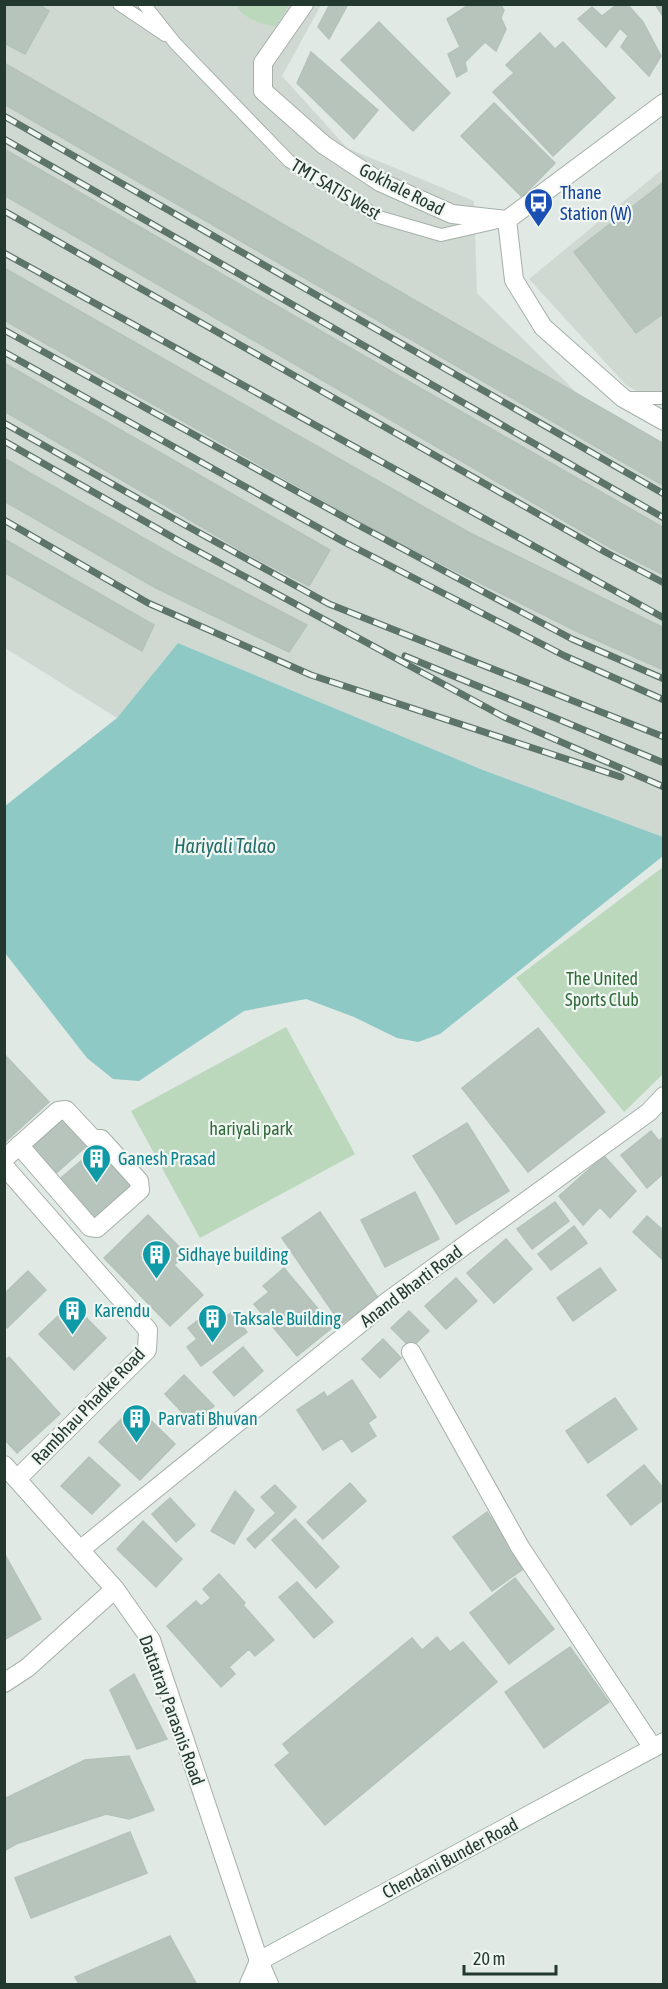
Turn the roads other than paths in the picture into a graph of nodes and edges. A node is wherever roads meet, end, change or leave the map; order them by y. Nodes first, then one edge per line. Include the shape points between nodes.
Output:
1 (119, 4) edge
2 (144, 4) edge
3 (304, 4) edge
4 (176, 43) junction
5 (663, 103) edge
6 (507, 220) junction
7 (623, 398) junction
8 (663, 398) edge
9 (663, 421) edge
10 (663, 1096) edge
11 (19, 1145) junction
12 (4, 1159) edge
13 (4, 1166) edge
14 (59, 1192) junction
15 (41, 1208) junction
16 (411, 1352) dead end
17 (4, 1465) edge
18 (17, 1479) junction
19 (80, 1550) junction
20 (116, 1589) junction
21 (4, 1683) edge
22 (658, 1745) edge
23 (260, 1961) junction
24 (249, 1984) edge
25 (269, 1984) edge

1 - 4 lane, TMT SATIS West
2 - 4 lane, TMT SATIS West
3 - 6 street, Gokhale Road via 263,63 263,91 324,145 380,182 452,214
4 - 6 lane, TMT SATIS West via 289,161 380,217 441,235
5 - 6 street
6 - 7 street via 514,280 543,327
7 - 8 lane
7 - 9 street
10 - 19 street, Anand Bharti Road via 649,1112 388,1301
11 - 12 street
11 - 14 street
11 - 14 street via 58,1111 66,1110 93,1139 101,1139 139,1181 140,1190 97,1228 90,1227
13 - 15 street, Rambhau Phadke Road
14 - 15 street
15 - 18 street, Rambhau Phadke Road via 148,1330 147,1350
16 - 22 street via 520,1547
17 - 18 street, Dattatray Parasnis Road
18 - 19 street, Dattatray Parasnis Road
19 - 20 street, Dattatray Parasnis Road
20 - 21 street via 27,1668
20 - 23 street, Dattatray Parasnis Road via 151,1640
22 - 23 street, Chendani Bunder Road
23 - 24 street
23 - 25 street, Dattatray Parasnis Road

